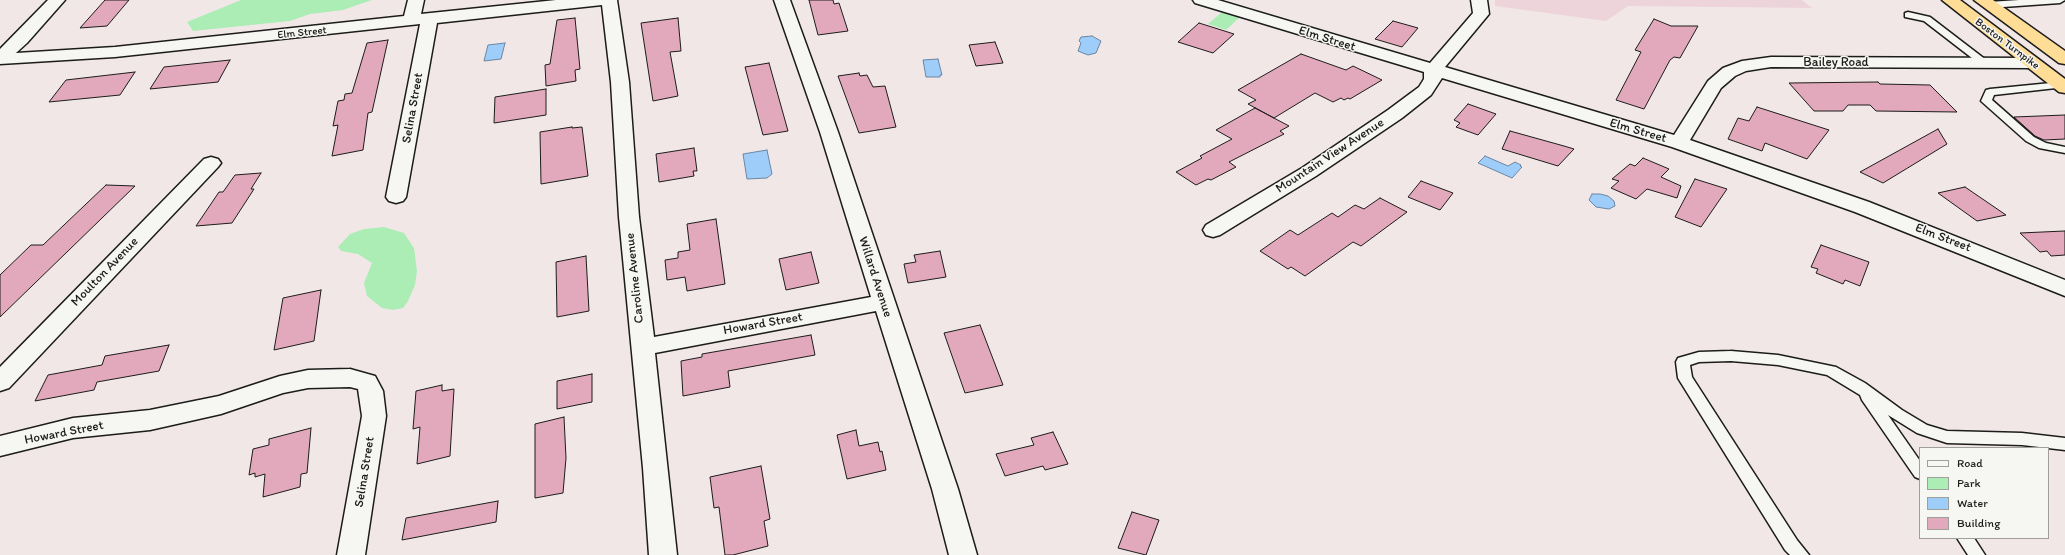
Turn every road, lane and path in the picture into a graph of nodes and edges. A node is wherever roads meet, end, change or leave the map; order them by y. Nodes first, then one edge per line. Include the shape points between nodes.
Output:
1 (58, 0) edge
2 (416, 0) edge
3 (602, 0) edge
4 (609, 0) edge
5 (782, 0) edge
6 (1201, 0) edge
7 (1479, 0) edge
8 (1950, 0) edge
9 (2060, 0) edge
10 (1986, 3) edge
11 (1908, 15) dead end
12 (420, 20) junction
13 (2062, 54) edge
14 (0, 59) edge
15 (1985, 63) junction
16 (2032, 63) junction
17 (1433, 70) junction
18 (2063, 86) edge
19 (1680, 143) junction
20 (2065, 150) edge
21 (211, 163) dead end
22 (396, 197) dead end
23 (1213, 230) dead end
24 (2065, 288) edge
25 (884, 302) junction
26 (643, 347) junction
27 (0, 382) edge
28 (1860, 387) junction
29 (370, 389) joint
30 (2065, 444) edge
31 (0, 446) edge
32 (1919, 472) edge
33 (1966, 539) edge
34 (351, 555) edge
35 (663, 555) edge
36 (963, 555) edge
37 (1801, 555) edge
38 (1977, 555) edge

1 - 14 street
2 - 12 street, Selina Street
3 - 12 street, Elm Street
4 - 26 street, Caroline Avenue via 620,82 629,217
5 - 25 street, Willard Avenue via 829,132
6 - 17 street, Elm Street
7 - 17 street via 1481,14
8 - 16 highway, Boston Turnpike
9 - 10 lane
10 - 13 highway, Boston Turnpike
11 - 15 lane via 1927,19
12 - 14 street, Elm Street via 115,52
12 - 22 street, Selina Street
15 - 16 street, Bailey Road
15 - 19 street, Bailey Road via 1771,62 1742,66 1729,72 1714,86
16 - 18 highway, Boston Turnpike
17 - 19 street, Elm Street
17 - 23 street, Mountain View Avenue via 1433,79 1425,91 1395,114 1309,172
18 - 20 lane via 1990,92 1986,101 2030,139 2043,146
19 - 24 street, Elm Street via 1862,207
21 - 27 street, Moulton Avenue
25 - 26 street, Howard Street
25 - 36 street, Willard Avenue via 945,489
26 - 35 street, Caroline Avenue
28 - 30 lane via 1922,429 1947,437 2022,439
28 - 32 lane
28 - 37 lane via 1831,371 1778,360 1731,356 1699,357 1683,362 1685,378 1791,545
29 - 31 street, Howard Street via 366,382 350,378 308,379 280,385 221,405 150,420 73,428
29 - 34 street, Selina Street via 374,416
33 - 38 lane

